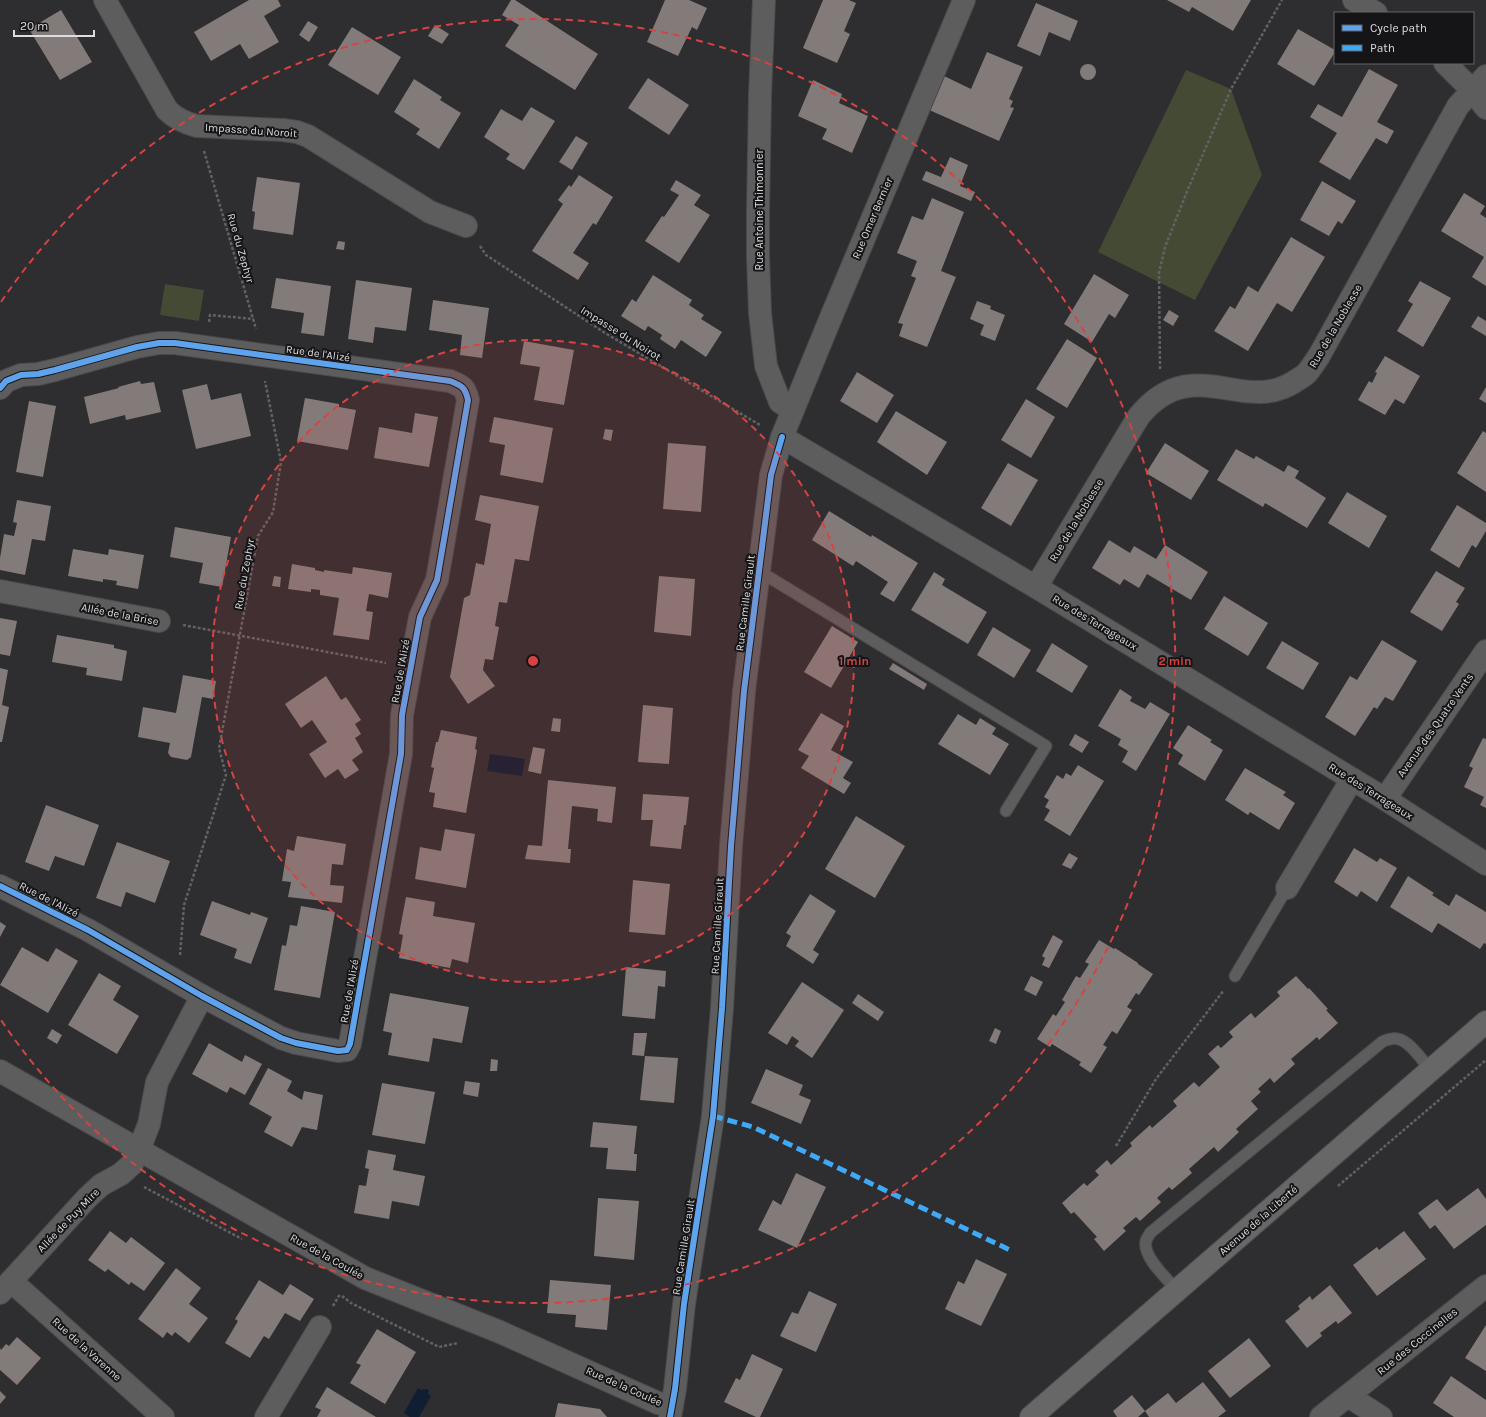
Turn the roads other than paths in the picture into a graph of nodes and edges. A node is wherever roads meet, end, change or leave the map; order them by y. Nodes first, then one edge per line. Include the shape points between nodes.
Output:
1 (105, 0) edge
2 (764, 0) edge
3 (964, 0) edge
4 (1354, 0) edge
5 (1374, 12) edge
6 (1448, 64) edge
7 (1479, 83) edge
8 (1486, 108) edge
9 (466, 226) road end
10 (0, 388) edge
11 (793, 410) junction
12 (782, 437) junction
13 (759, 571) junction
14 (1036, 587) junction
15 (0, 591) edge
16 (158, 621) road end
17 (1486, 651) edge
18 (1352, 778) junction
19 (1384, 799) junction
20 (1006, 811) dead end
21 (1486, 864) edge
22 (0, 886) edge
23 (1287, 888) joint
24 (1235, 976) road end
25 (202, 996) junction
26 (1486, 1022) edge
27 (1431, 1070) junction
28 (0, 1071) edge
29 (139, 1150) junction
30 (1486, 1286) edge
31 (5, 1287) edge
32 (1177, 1290) junction
33 (320, 1327) dead end
34 (1348, 1396) junction
35 (671, 1412) edge
36 (163, 1417) edge
37 (266, 1417) edge
38 (1030, 1417) edge
39 (1321, 1417) edge
40 (1381, 1417) edge

1 - 9 street, Impasse du Noroit via 167,110 173,116 197,126 283,130 308,136 430,212
2 - 11 street, Rue Antoine Thimonnier via 758,216 760,313 766,366 780,402
3 - 11 street, Rue Omer Bernier
4 - 5 street
6 - 7 street
7 - 8 street
7 - 14 street, Rue de la Noblesse via 1458,106 1319,356 1306,374 1287,386 1268,391 1191,385 1175,388 1160,395 1139,416
10 - 25 street, Rue de l'Alizé via 6,381 21,375 38,374 137,348 174,344 450,381 466,391 468,409 437,580 420,617 402,715 401,754 349,1047 338,1051 288,1041
11 - 12 street, Rue Omer Bernier
12 - 13 street, Rue Camille Girault via 771,474
12 - 14 street, Rue des Terrageaux
13 - 20 lane via 1046,746
13 - 35 street, Rue Camille Girault via 744,691 713,1116 684,1304
14 - 18 street, Rue des Terrageaux
15 - 16 street, Allée de la Brise
17 - 19 street, Avenue des Quatre Vents
18 - 19 street, Rue des Terrageaux
18 - 23 street
19 - 21 street, Rue des Terrageaux
22 - 25 street, Rue de l'Alizé via 88,930
23 - 24 lane
25 - 29 street via 157,1082 149,1124
26 - 27 street, Avenue de la Liberté
27 - 32 street, Avenue de la Liberté
27 - 32 lane via 1399,1039 1391,1038 1382,1042 1150,1233 1145,1250
28 - 29 street, Rue de la Coulée
29 - 31 street, Allée de Puy Mire via 132,1164 87,1198
29 - 35 street, Rue de la Coulée via 365,1278 500,1332 641,1394
30 - 34 street, Rue des Coccinelles
31 - 36 street, Rue de la Varenne
32 - 38 street, Avenue de la Liberté
33 - 37 street
34 - 39 street, Rue des Coccinelles
34 - 40 street

